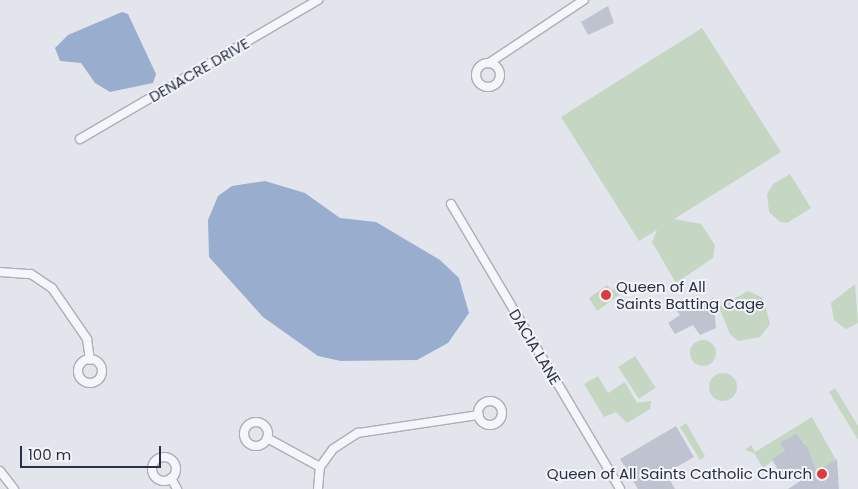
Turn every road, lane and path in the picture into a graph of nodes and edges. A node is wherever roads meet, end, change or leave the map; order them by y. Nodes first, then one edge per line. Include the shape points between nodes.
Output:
1 (318, 0) edge
2 (584, 0) edge
3 (489, 63) dead end
4 (80, 139) dead end
5 (451, 204) dead end
6 (0, 272) edge
7 (90, 360) dead end
8 (479, 415) dead end
9 (266, 438) dead end
10 (320, 468) junction
11 (0, 470) edge
12 (171, 478) dead end
13 (14, 489) edge
14 (177, 489) edge
15 (318, 489) edge
16 (620, 489) edge

1 - 4 street, DENACRE DRIVE
2 - 3 street
5 - 16 street, DACIA LANE
6 - 7 street via 31,274 52,288 87,339
8 - 10 street via 366,430 333,449
9 - 10 street
10 - 15 street
11 - 13 street
12 - 14 street

